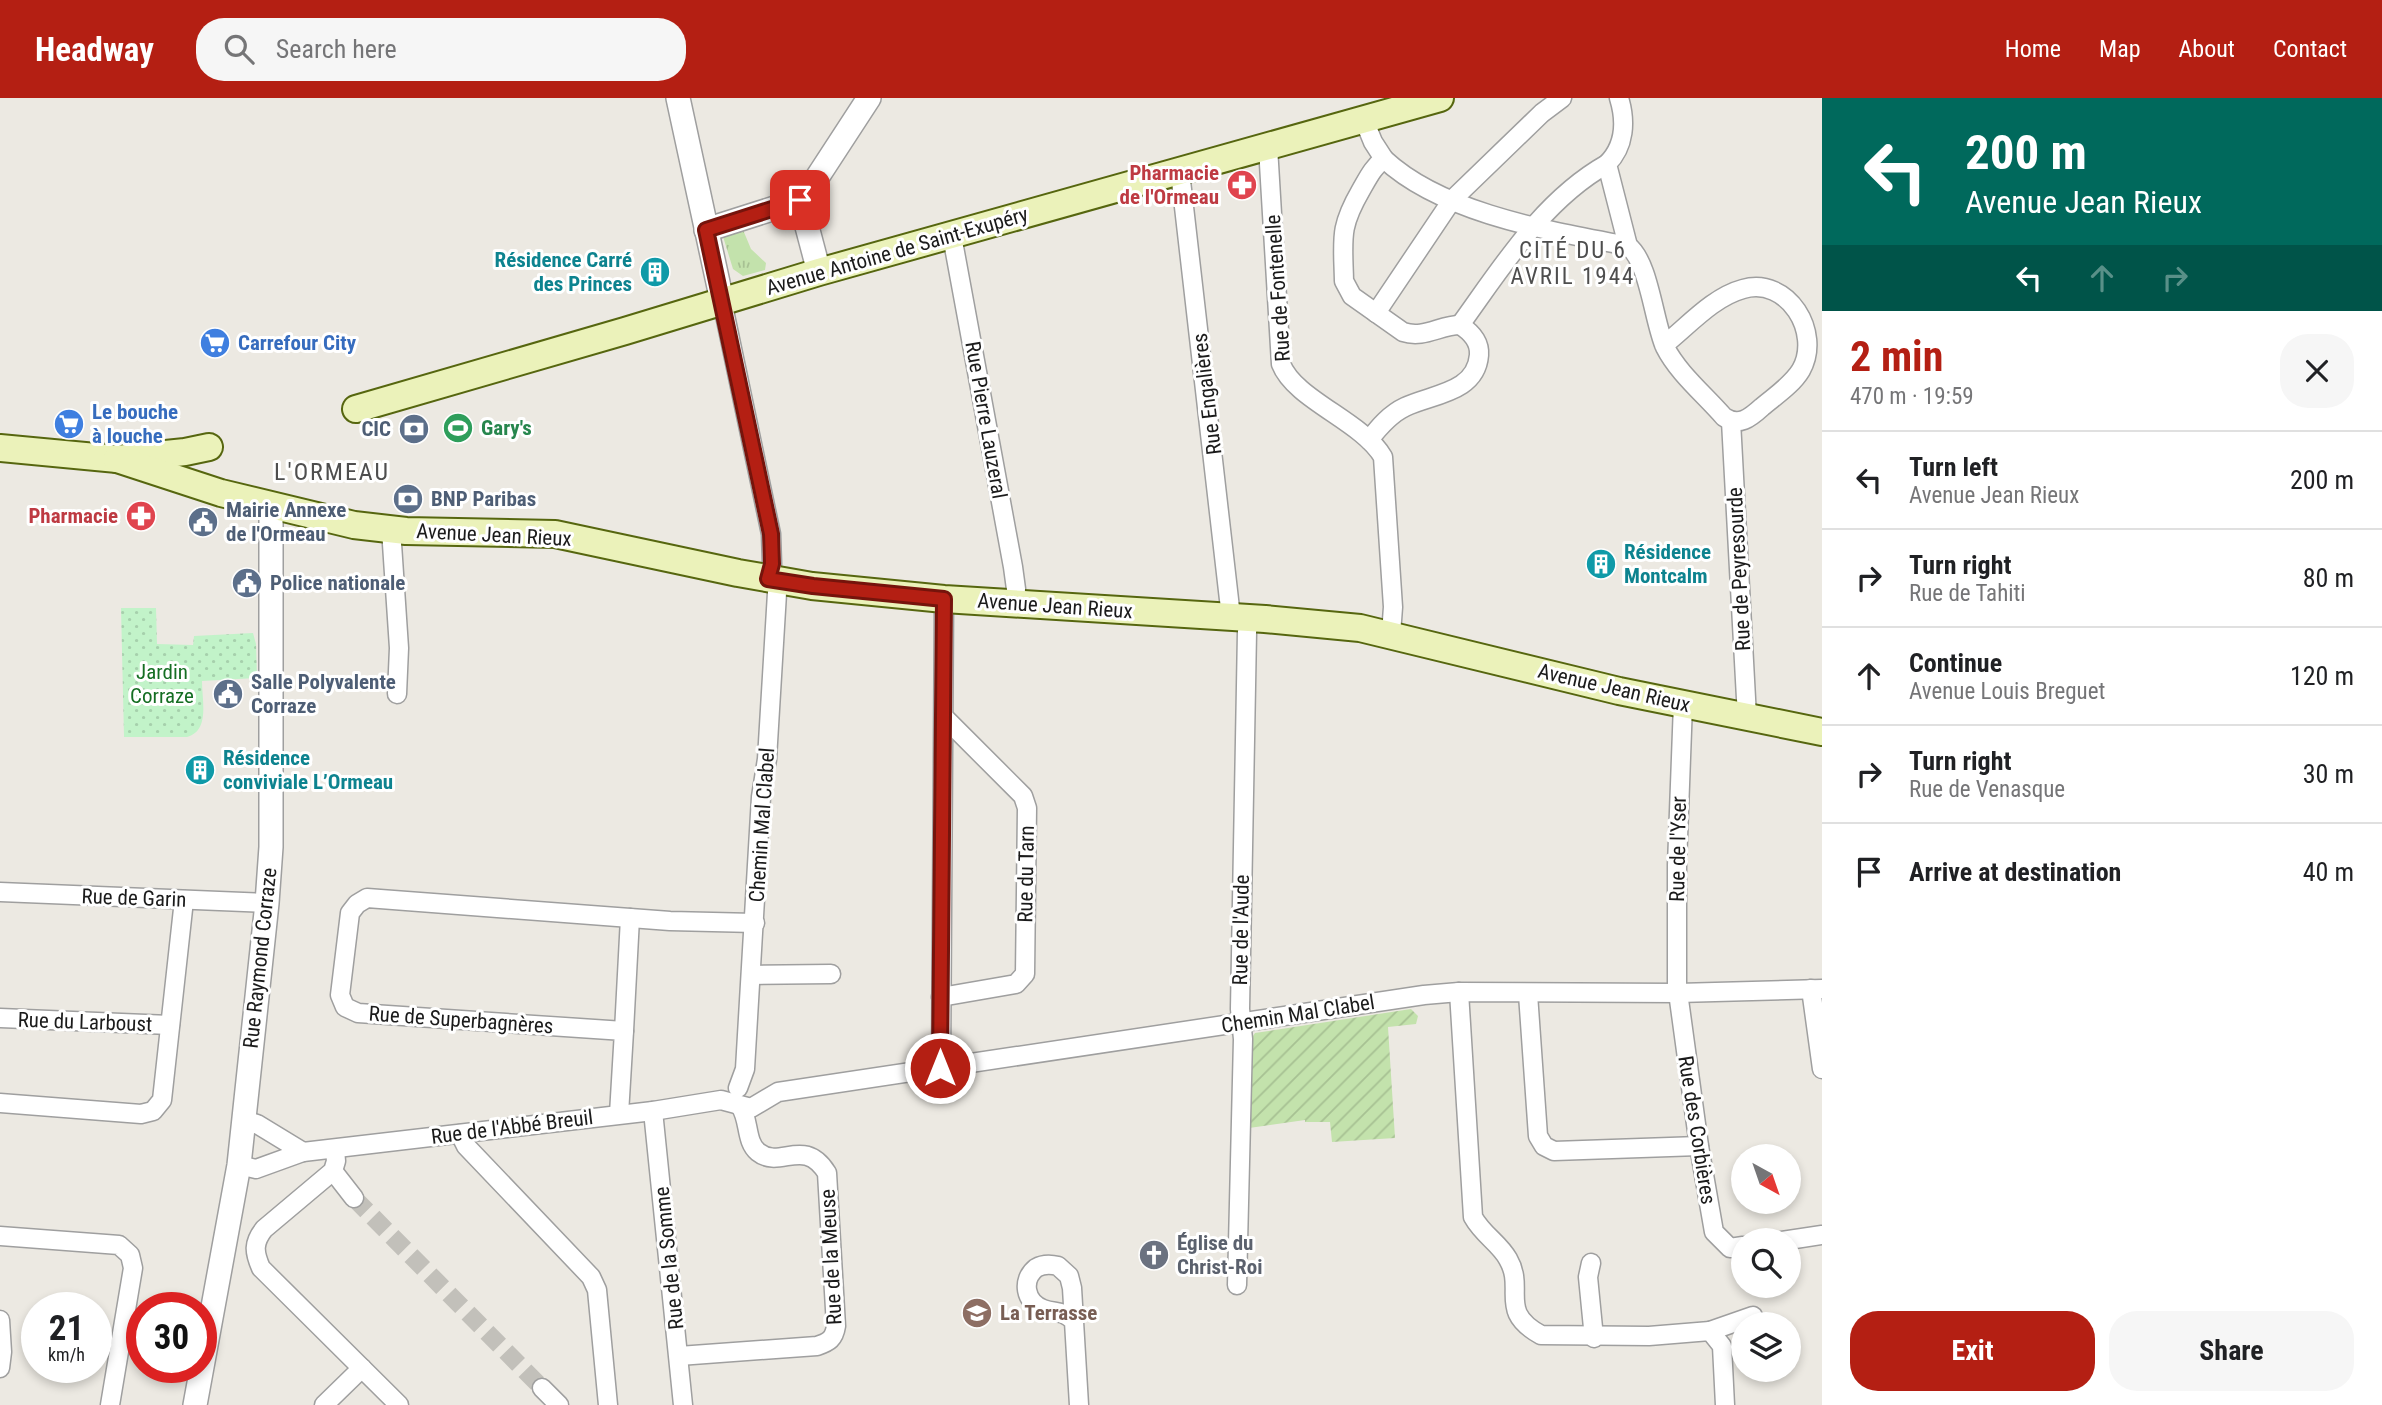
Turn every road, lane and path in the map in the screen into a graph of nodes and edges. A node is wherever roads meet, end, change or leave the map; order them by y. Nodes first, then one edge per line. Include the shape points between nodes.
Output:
1 (678, 98) edge
2 (869, 98) edge
3 (1440, 98) edge
4 (1562, 98) edge
5 (1619, 98) edge
6 (1364, 120) junction
7 (1268, 147) junction
8 (1384, 159) junction
9 (1607, 164) junction
10 (1181, 172) junction
11 (800, 200) junction
12 (1452, 200) junction
13 (1533, 228) junction
14 (706, 230) junction
15 (952, 236) junction
16 (1628, 246) junction
17 (819, 272) junction
18 (722, 301) junction
19 (1376, 313) junction
20 (1460, 325) junction
21 (1664, 345) junction
22 (356, 409) dead end
23 (1731, 421) junction
24 (1369, 440) junction
25 (0, 448) edge
26 (117, 458) junction
27 (204, 486) junction
28 (271, 507) junction
29 (391, 529) junction
30 (774, 580) junction
31 (944, 599) junction
32 (1015, 604) junction
33 (1240, 617) junction
34 (1391, 634) junction
35 (397, 694) dead end
36 (1683, 704) junction
37 (944, 717) junction
38 (1747, 717) junction
39 (1822, 732) edge
40 (0, 892) edge
41 (184, 900) junction
42 (267, 903) junction
43 (630, 918) junction
44 (755, 923) junction
45 (831, 974) dead end
46 (751, 975) junction
47 (1816, 989) edge
48 (1459, 992) junction
49 (1678, 993) junction
50 (1528, 994) junction
51 (941, 996) junction
52 (0, 1018) edge
53 (1241, 1022) junction
54 (170, 1025) junction
55 (624, 1031) junction
56 (940, 1068) junction
57 (1822, 1069) edge
58 (747, 1096) junction
59 (0, 1103) edge
60 (653, 1111) junction
61 (619, 1114) junction
62 (244, 1120) junction
63 (460, 1135) junction
64 (1699, 1146) junction
65 (335, 1150) junction
66 (303, 1153) junction
67 (239, 1165) junction
68 (333, 1171) junction
69 (354, 1198) tunnel mouth
70 (1822, 1235) edge
71 (0, 1236) edge
72 (1801, 1238) edge
73 (1731, 1248) edge
74 (1591, 1263) dead end
75 (1237, 1284) dead end
76 (0, 1320) edge
77 (1074, 1321) dead end
78 (1731, 1324) edge
79 (1710, 1331) junction
80 (1594, 1338) junction
81 (679, 1356) junction
82 (0, 1368) edge
83 (362, 1368) junction
84 (542, 1388) tunnel mouth
85 (110, 1405) edge
86 (195, 1405) edge
87 (324, 1405) edge
88 (399, 1405) edge
89 (559, 1405) edge
90 (608, 1405) edge
91 (683, 1405) edge
92 (1079, 1405) edge
93 (1725, 1405) edge

1 - 14 street
2 - 11 street
3 - 6 main road, Avenue Antoine de Saint-Exupéry
4 - 12 street
5 - 9 street via 1622,135
6 - 7 main road, Avenue Antoine de Saint-Exupéry
6 - 8 street
7 - 10 main road, Avenue Antoine de Saint-Exupéry
7 - 24 street, Rue de Fontenelle via 1281,364 1291,381
8 - 12 street via 1420,185
8 - 19 street via 1374,166 1342,233 1344,281 1352,296
9 - 13 street via 1574,184
9 - 16 street
10 - 15 main road, Avenue Antoine de Saint-Exupéry
10 - 33 street, Rue Engalières
11 - 14 street
11 - 17 street
12 - 13 street
12 - 19 street
13 - 16 street
13 - 20 street
14 - 18 street
15 - 17 main road, Avenue Antoine de Saint-Exupéry
15 - 32 street, Rue Pierre Lauzeral via 1013,567
16 - 21 street via 1642,267
17 - 18 main road, Avenue Antoine de Saint-Exupéry
18 - 22 main road, Avenue Antoine de Saint-Exupéry
18 - 30 street, Chemin Mal Clabel via 771,534
19 - 20 street via 1411,335
20 - 24 street via 1474,337 1479,350 1474,374 1457,387 1403,407
21 - 23 street
21 - 23 street via 1731,293 1753,287 1773,291 1792,304 1808,338 1800,371 1749,418
23 - 38 street, Rue de Peyresourde
24 - 34 street, Rue de Fontenelle via 1386,469
25 - 26 main road
26 - 27 main road, Avenue Jean Rieux
26 - 27 main road via 197,450 195,475
27 - 28 main road, Avenue Jean Rieux
28 - 29 main road, Avenue Jean Rieux
28 - 42 street, Rue Raymond Corraze
29 - 30 main road, Avenue Jean Rieux via 555,534
29 - 35 street via 399,648
30 - 31 main road, Avenue Jean Rieux
30 - 44 street, Chemin Mal Clabel via 777,593
31 - 32 main road, Avenue Jean Rieux
31 - 37 street
32 - 33 main road, Avenue Jean Rieux
33 - 34 main road, Avenue Jean Rieux
33 - 53 street, Rue de l'Aude via 1247,646
34 - 36 main road, Avenue Jean Rieux
36 - 38 main road, Avenue Jean Rieux
36 - 49 street, Rue de l'Yser
37 - 51 street
37 - 51 street, Rue du Tarn via 1023,796 1027,808 1025,974 1016,984
38 - 39 main road, Avenue Jean Rieux
40 - 41 street, Rue de Garin
41 - 42 street, Rue de Garin
41 - 54 street, Rue du Larboust
42 - 62 street, Rue Raymond Corraze
43 - 44 street, Rue de Superbagnères
43 - 55 street
43 - 55 street, Rue de Superbagnères via 367,898 349,913 340,995 345,1007 358,1013
44 - 46 street, Chemin Mal Clabel
45 - 46 street
46 - 58 street, Chemin Mal Clabel
47 - 49 street, Chemin Mal Clabel
47 - 57 street
48 - 50 street, Chemin Mal Clabel
48 - 53 street, Chemin Mal Clabel
48 - 80 street via 1473,1217 1507,1256 1512,1267 1514,1309 1528,1328 1541,1335
49 - 50 street, Chemin Mal Clabel
49 - 64 street, Rue des Corbières
50 - 64 street via 1538,1136 1544,1146 1555,1151
51 - 56 street
52 - 54 street, Rue du Larboust
53 - 56 street, Chemin Mal Clabel
53 - 75 street, Rue de l'Aude
54 - 59 street, Rue du Larboust via 162,1100 153,1111 141,1114
55 - 61 street
56 - 58 street, Chemin Mal Clabel
58 - 60 street, Rue de l'Abbé Breuil
58 - 81 street, Rue de la Meuse via 749,1137 759,1153 812,1157 827,1173 835,1335 817,1346
60 - 61 street, Rue de l'Abbé Breuil
60 - 81 street, Rue de la Somme
61 - 63 street, Rue de l'Abbé Breuil
62 - 66 street
62 - 67 street, Rue Raymond Corraze
63 - 65 street, Rue de l'Abbé Breuil
63 - 90 street via 591,1277 597,1290
64 - 73 street, Rue des Corbières via 1714,1232
65 - 66 street, Rue de l'Abbé Breuil
65 - 68 street
66 - 67 street, Rue de l'Abbé Breuil via 256,1169
67 - 86 street, Rue Raymond Corraze
68 - 69 street
68 - 83 street via 264,1228 256,1239 255,1254 261,1268
70 - 72 street
71 - 85 street via 119,1245 130,1255 133,1268
74 - 80 street via 1588,1278
76 - 82 street
77 - 92 street
78 - 79 street
79 - 80 street
79 - 93 street via 1722,1346
81 - 91 street, Rue de la Somme
83 - 87 street
83 - 88 street
84 - 89 street

